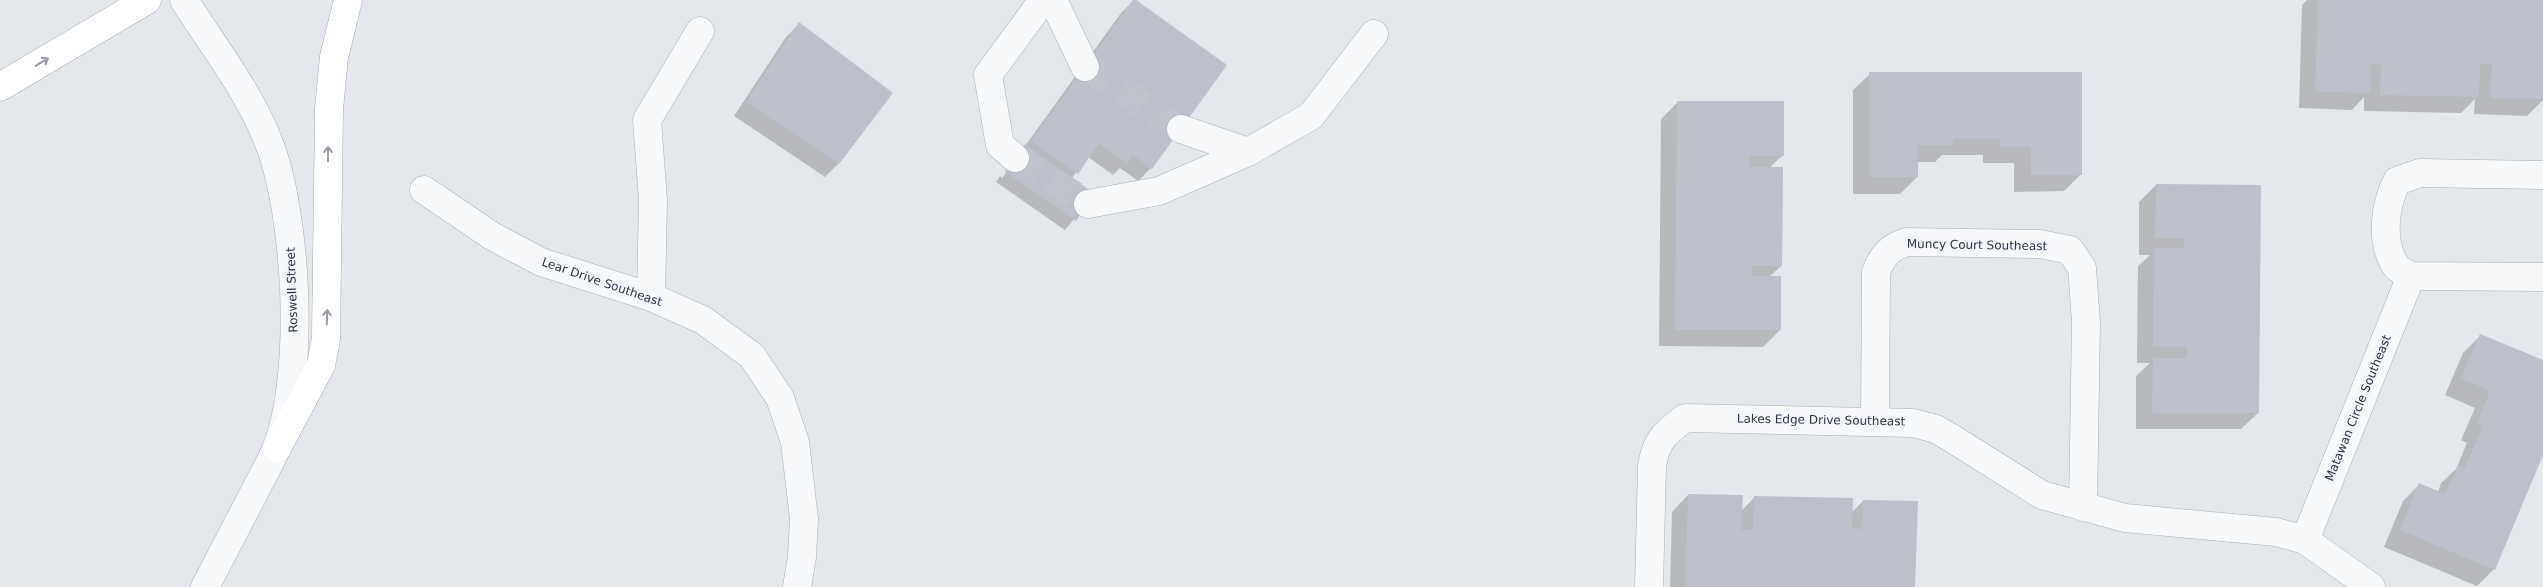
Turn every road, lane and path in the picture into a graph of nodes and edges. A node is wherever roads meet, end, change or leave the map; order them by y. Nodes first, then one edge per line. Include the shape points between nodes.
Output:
1 (147, 0) edge
2 (184, 0) edge
3 (348, 0) edge
4 (1043, 0) edge
5 (1053, 0) edge
6 (700, 31) dead end
7 (1374, 34) dead end
8 (1085, 67) tunnel mouth
9 (0, 87) edge
10 (1181, 129) tunnel mouth
11 (1248, 152) junction
12 (1015, 158) tunnel mouth
13 (2543, 175) edge
14 (424, 190) dead end
15 (1088, 204) tunnel mouth
16 (2411, 276) junction
17 (2543, 277) edge
18 (651, 297) junction
19 (1875, 420) junction
20 (277, 448) junction
21 (2083, 507) junction
22 (2305, 540) junction
23 (205, 587) edge
24 (797, 587) edge
25 (1649, 587) edge
26 (2371, 587) edge

9 -> 1 main road
2 - 20 street, Roswell Street via 255,110 270,143 281,183 292,263 294,353 289,398
20 -> 3 main road via 322,365 326,339 329,109 334,57
4 - 12 street via 988,75 1000,145
5 - 8 street
6 - 18 street via 647,120 653,200
7 - 11 street via 1311,116
10 - 11 street
11 - 15 street via 1159,191
13 - 16 street via 2420,173 2397,181 2388,199 2386,229 2389,250 2396,267
14 - 18 street, Lear Drive Southeast via 492,236 541,262
16 - 17 street
16 - 22 street, Matawan Circle Southeast
18 - 24 street, Lear Drive Southeast via 703,320 752,356 780,398 795,442 804,519
19 - 21 street, Lakes Edge Drive Southeast via 1913,422 1936,429 2042,495
19 - 21 street, Muncy Court Southeast via 1876,272 1882,258 1895,245 1907,242 2040,244 2070,250 2082,268 2086,322
19 - 25 street, Lakes Edge Drive Southeast via 1685,418 1664,435 1654,450
20 - 23 street, Roswell Street
21 - 22 street, Lakes Edge Drive Southeast via 2125,518 2276,532
22 - 26 street, Lakes Edge Drive Southeast

